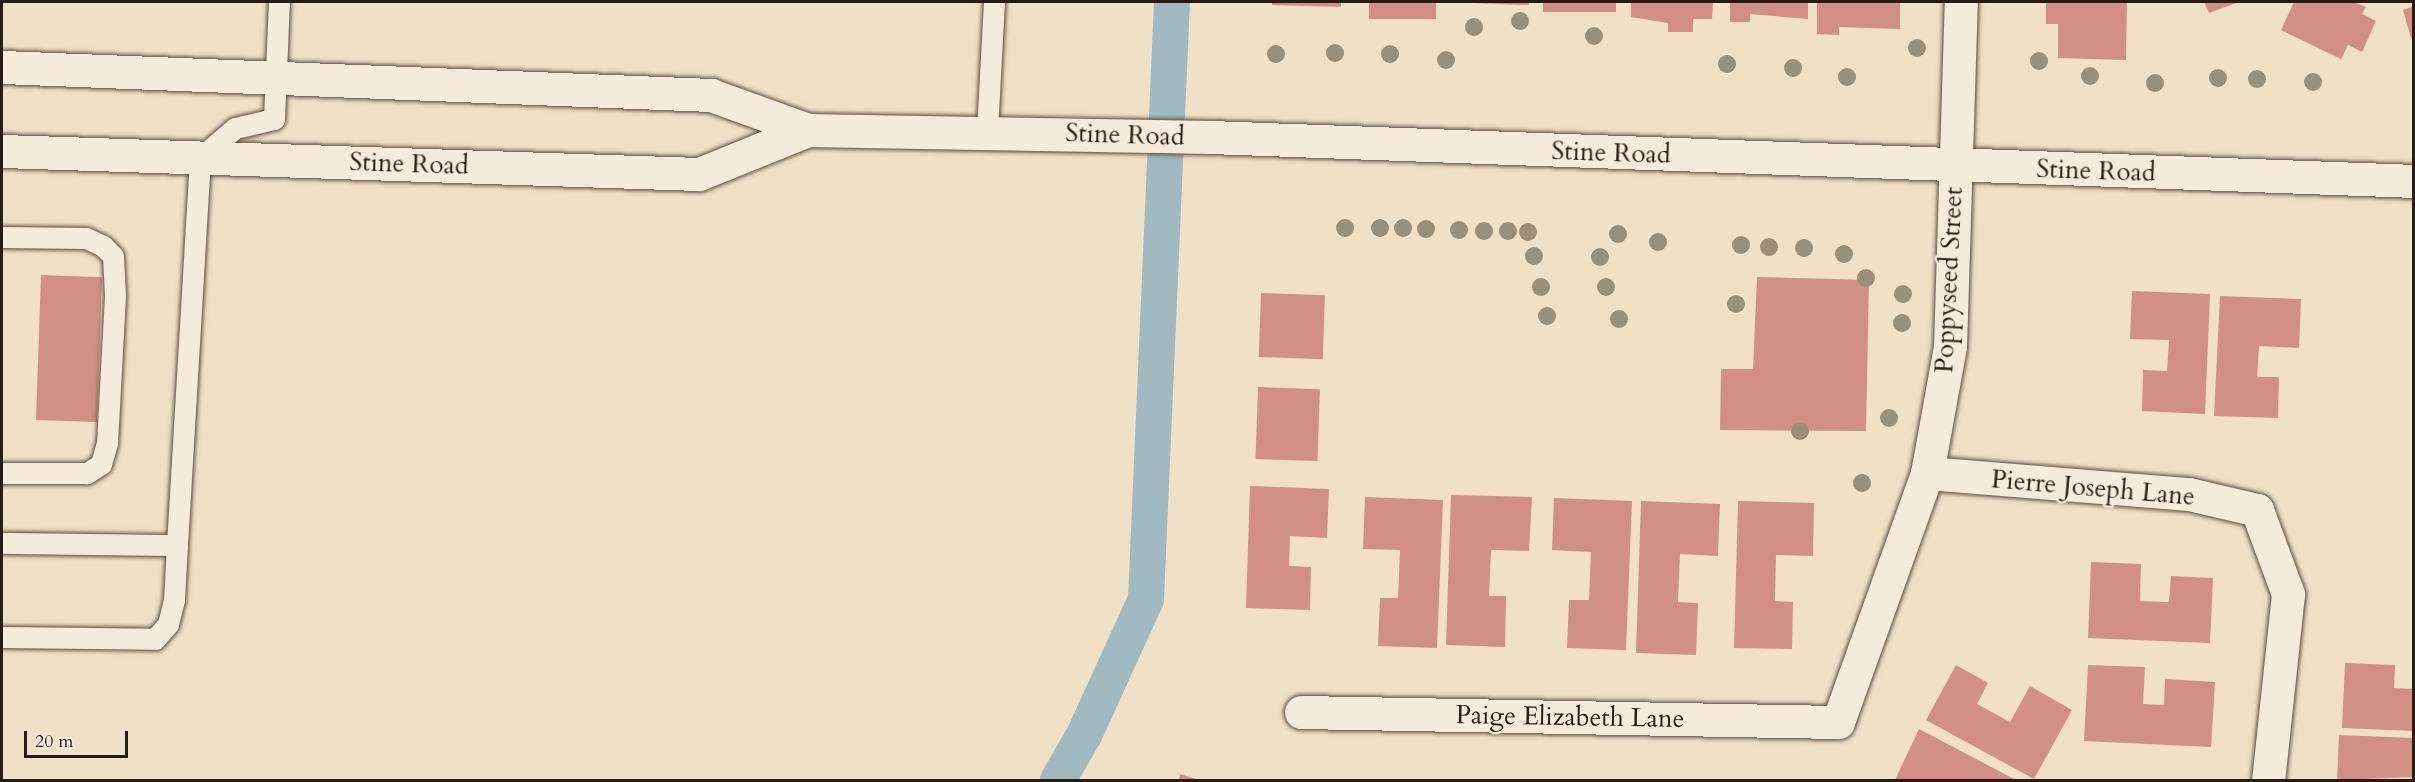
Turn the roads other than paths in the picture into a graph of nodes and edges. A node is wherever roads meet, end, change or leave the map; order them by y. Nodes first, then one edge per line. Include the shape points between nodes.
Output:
1 (279, 2) edge
2 (994, 2) edge
3 (1961, 2) edge
4 (2, 67) edge
5 (276, 78) junction
6 (808, 130) junction
7 (991, 131) junction
8 (2, 151) edge
9 (200, 158) junction
10 (1956, 166) junction
11 (2414, 181) edge
12 (2, 237) edge
13 (1927, 472) junction
14 (2, 474) edge
15 (2, 543) edge
16 (177, 545) junction
17 (2, 637) edge
18 (1301, 712) dead end
19 (1838, 722) joint
20 (2268, 780) edge

1 - 5 lane
2 - 7 lane
3 - 10 main road, Poppyseed Street
4 - 5 main road, Stine Road
5 - 6 main road, Stine Road via 711,95
5 - 9 lane via 274,119 235,128
6 - 7 main road, Stine Road
6 - 9 main road, Stine Road via 699,174
7 - 10 main road, Stine Road
8 - 9 main road, Stine Road
9 - 16 lane
10 - 11 main road, Stine Road
10 - 13 main road, Poppyseed Street via 1950,346
12 - 14 lane via 86,238 103,246 113,256 115,296 107,443 102,464 87,473
13 - 19 main road, Poppyseed Street
13 - 20 main road, Pierre Joseph Lane via 2189,494 2257,510 2288,594
15 - 16 lane
16 - 17 lane via 174,600 168,624 155,639
18 - 19 main road, Paige Elizabeth Lane

